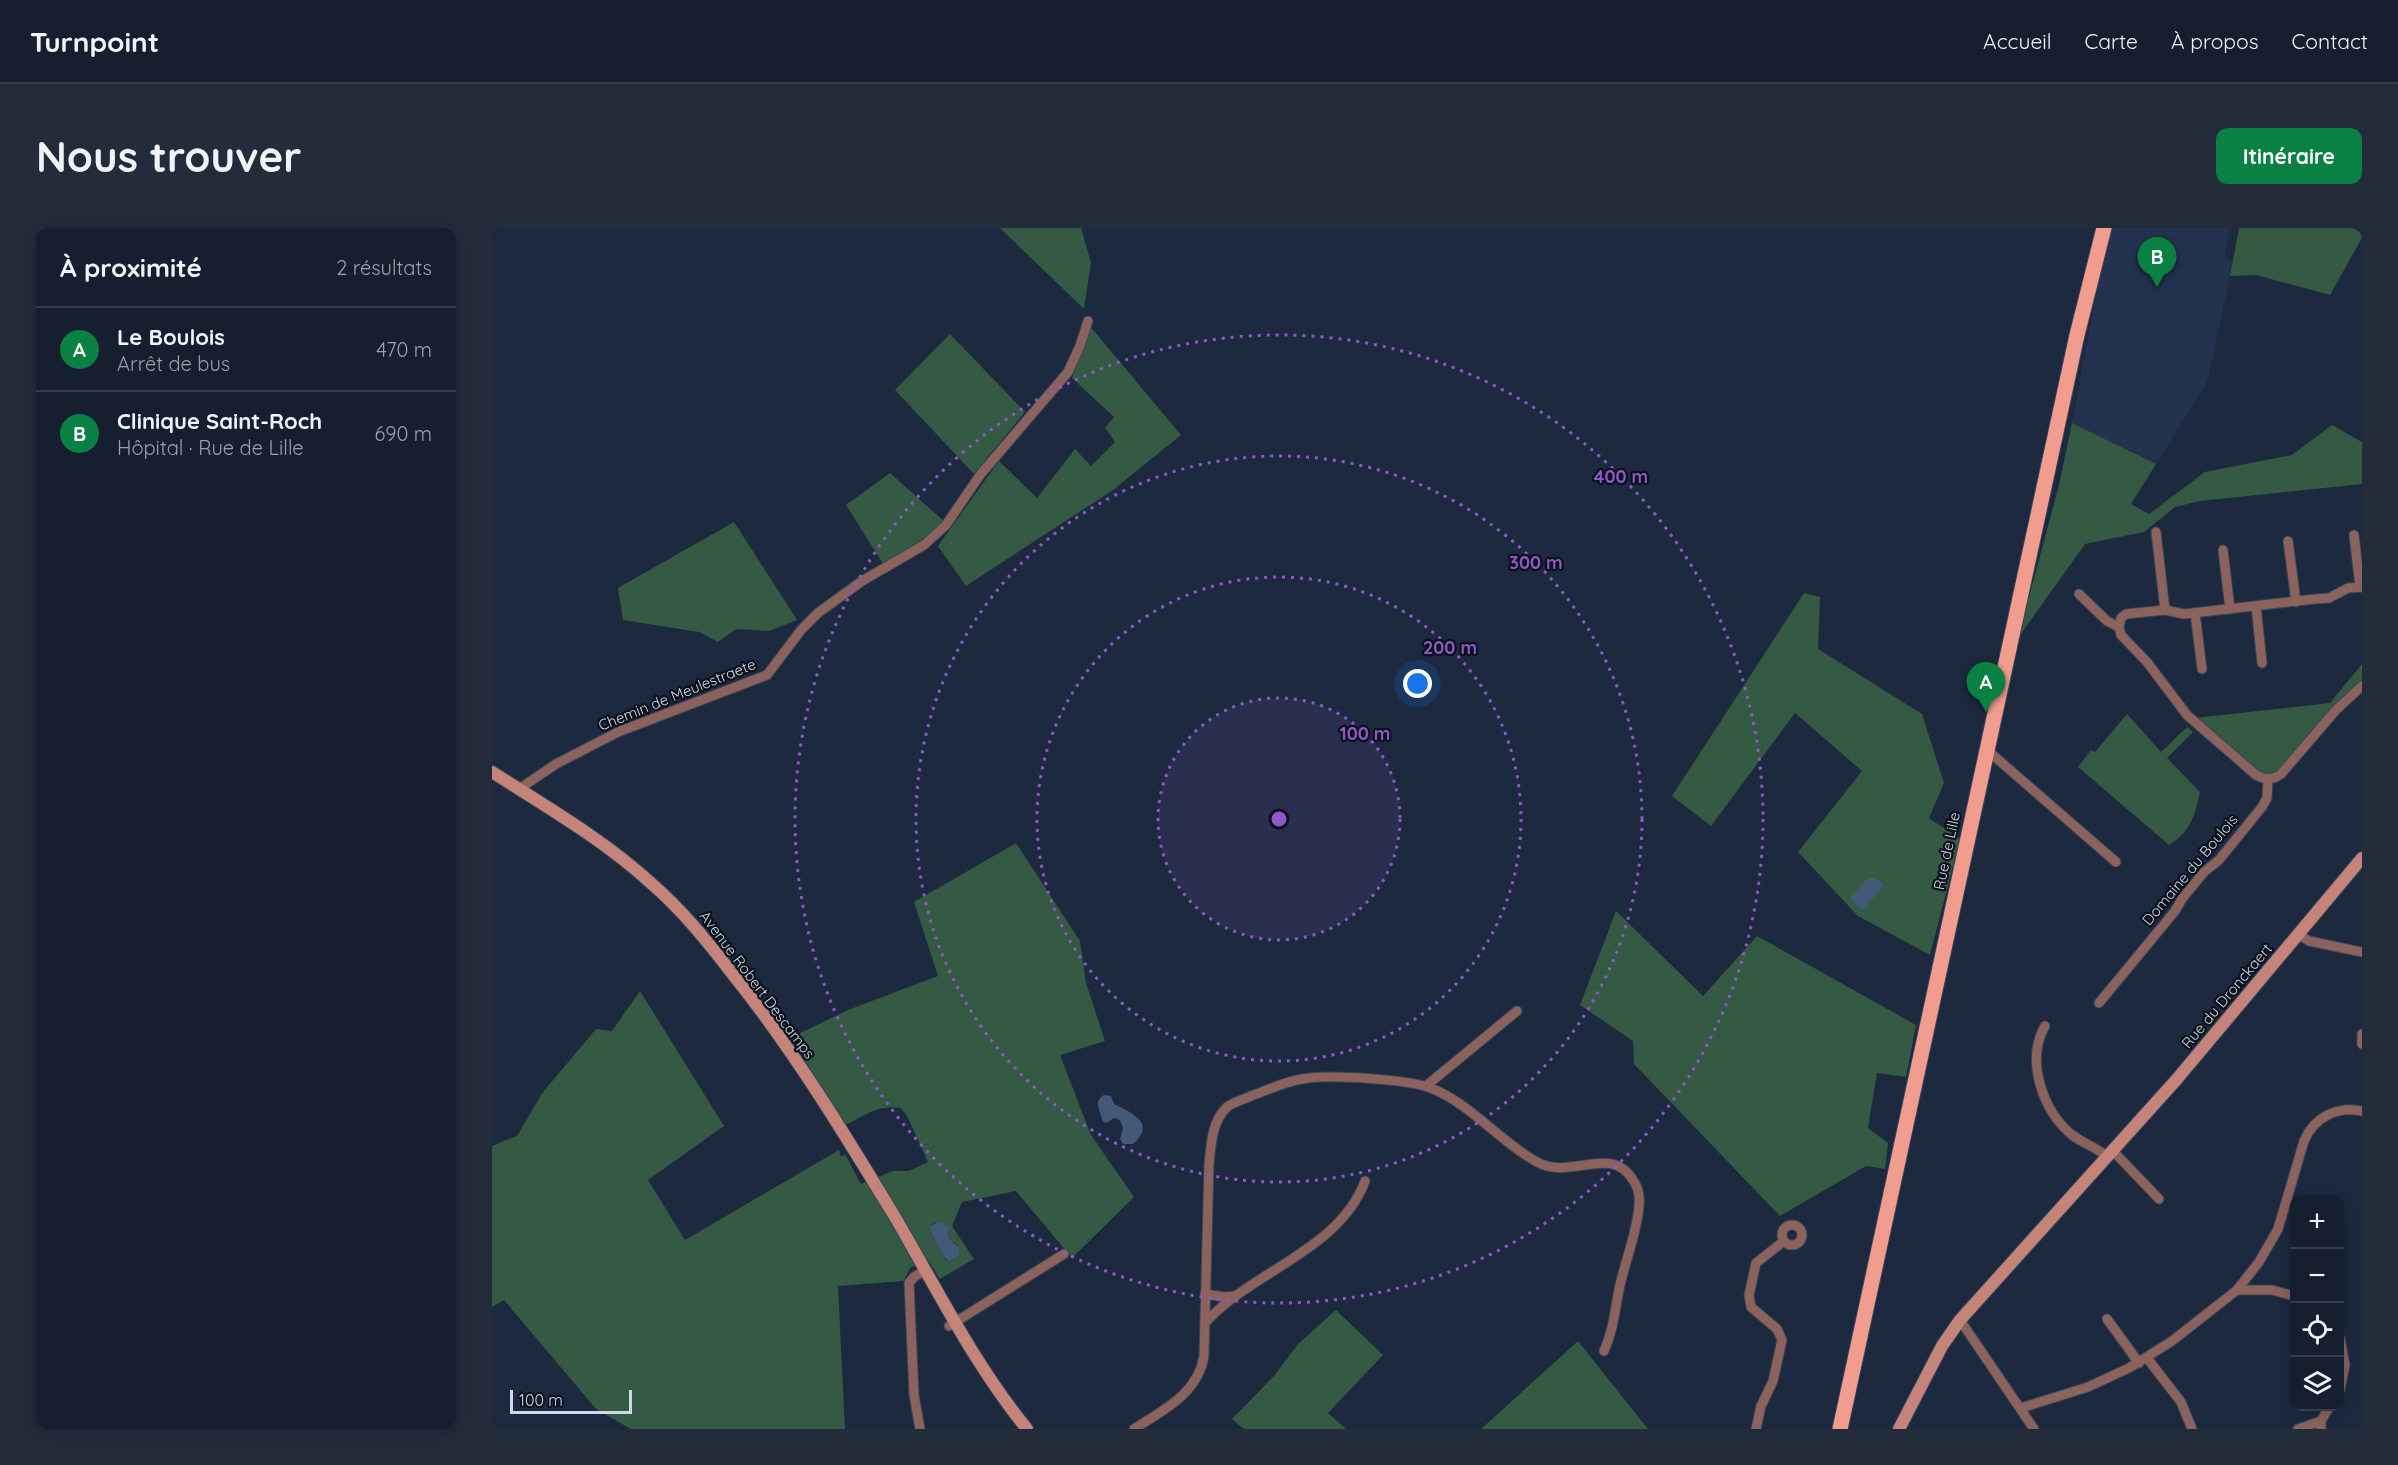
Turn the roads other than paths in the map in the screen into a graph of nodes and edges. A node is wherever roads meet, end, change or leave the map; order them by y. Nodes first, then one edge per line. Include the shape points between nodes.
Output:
1 (2096, 228) edge
2 (2104, 228) edge
3 (1088, 321) dead end
4 (2077, 335) junction
5 (2156, 532) dead end
6 (2354, 536) dead end
7 (2288, 541) dead end
8 (2223, 550) dead end
9 (2361, 587) edge
10 (2079, 594) dead end
11 (2296, 602) junction
12 (2256, 606) junction
13 (2230, 609) junction
14 (2165, 610) junction
15 (2195, 614) junction
16 (2119, 627) junction
17 (2262, 663) dead end
18 (2202, 669) dead end
19 (2362, 686) edge
20 (1987, 750) junction
21 (492, 772) edge
22 (2268, 779) junction
23 (519, 789) junction
24 (2362, 858) edge
25 (2116, 862) dead end
26 (2298, 934) junction
27 (2362, 952) edge
28 (2098, 1004) dead end
29 (1517, 1011) dead end
30 (2045, 1026) dead end
31 (2362, 1034) edge
32 (2362, 1044) edge
33 (1425, 1086) junction
34 (2362, 1111) edge
35 (2110, 1154) junction
36 (1365, 1181) dead end
37 (2159, 1199) dead end
38 (1784, 1241) dead end
39 (1064, 1254) dead end
40 (922, 1272) junction
41 (2236, 1290) junction
42 (1205, 1294) junction
43 (1237, 1295) junction
44 (2290, 1295) edge
45 (2107, 1319) dead end
46 (1960, 1320) junction
47 (1205, 1323) junction
48 (952, 1324) junction
49 (1604, 1351) dead end
50 (2143, 1360) junction
51 (1851, 1374) junction
52 (2021, 1408) junction
53 (2328, 1411) edge
54 (2321, 1425) edge
55 (920, 1429) edge
56 (1026, 1429) edge
57 (1134, 1429) edge
58 (1756, 1429) edge
59 (1834, 1429) edge
60 (1840, 1429) edge
61 (1899, 1429) edge
62 (2034, 1429) edge
63 (2192, 1429) edge
64 (2298, 1429) edge

1 - 4 main road, Rue de Lille
2 - 4 main road, Rue de Lille
3 - 23 street, Chemin de Meulestraete via 1068,372 980,475 946,525 924,545 871,575 818,613 767,675 618,732
4 - 20 main road, Rue de Lille
5 - 14 street
6 - 9 street
7 - 11 street
8 - 13 street
9 - 11 street via 2345,589 2329,598
10 - 16 street via 2107,621
11 - 12 street
12 - 13 street
12 - 17 street
13 - 15 street
14 - 15 street
14 - 16 street via 2124,614
15 - 18 street
16 - 22 street via 2123,638 2192,720 2256,775
19 - 22 street via 2336,710 2284,772
20 - 25 street
20 - 51 main road, Rue de Lille
21 - 23 main road, Avenue Robert Descamps
22 - 28 street, Domaine du Boulois via 2267,798 2262,807
23 - 40 main road, Avenue Robert Descamps via 621,857 686,917 813,1084
24 - 26 main road, Rue du Dronckaert
26 - 27 street via 2309,941
26 - 35 main road, Rue du Dronckaert
29 - 33 street
30 - 35 street via 2037,1060 2046,1101 2069,1131
31 - 32 street
33 - 42 street via 1305,1078 1226,1108 1215,1126 1210,1154
33 - 49 street via 1452,1100 1540,1164 1564,1169 1606,1162 1621,1168 1634,1181 1639,1209 1613,1329
34 - 41 street via 2333,1113 2310,1130 2278,1229
35 - 37 street
35 - 46 main road, Rue du Dronckaert
36 - 43 street via 1355,1204 1343,1217 1301,1253
38 - 58 street via 1756,1263 1749,1295 1751,1307 1777,1329 1782,1340
39 - 48 street
40 - 48 main road, Avenue Robert Descamps
40 - 55 street via 909,1283 914,1395
41 - 44 street via 2272,1290
41 - 50 street
42 - 43 street via 1225,1298
42 - 47 street
43 - 47 street
45 - 50 street
46 - 52 street
46 - 61 main road, Rue du Dronckaert via 1942,1346
47 - 57 street via 1203,1364 1196,1381 1178,1399
48 - 56 main road, Avenue Robert Descamps
50 - 52 street via 2088,1387
50 - 63 street via 2178,1396
51 - 59 main road, Rue de Lille
51 - 60 main road, Rue de Lille
52 - 62 street
53 - 54 street
54 - 64 street

